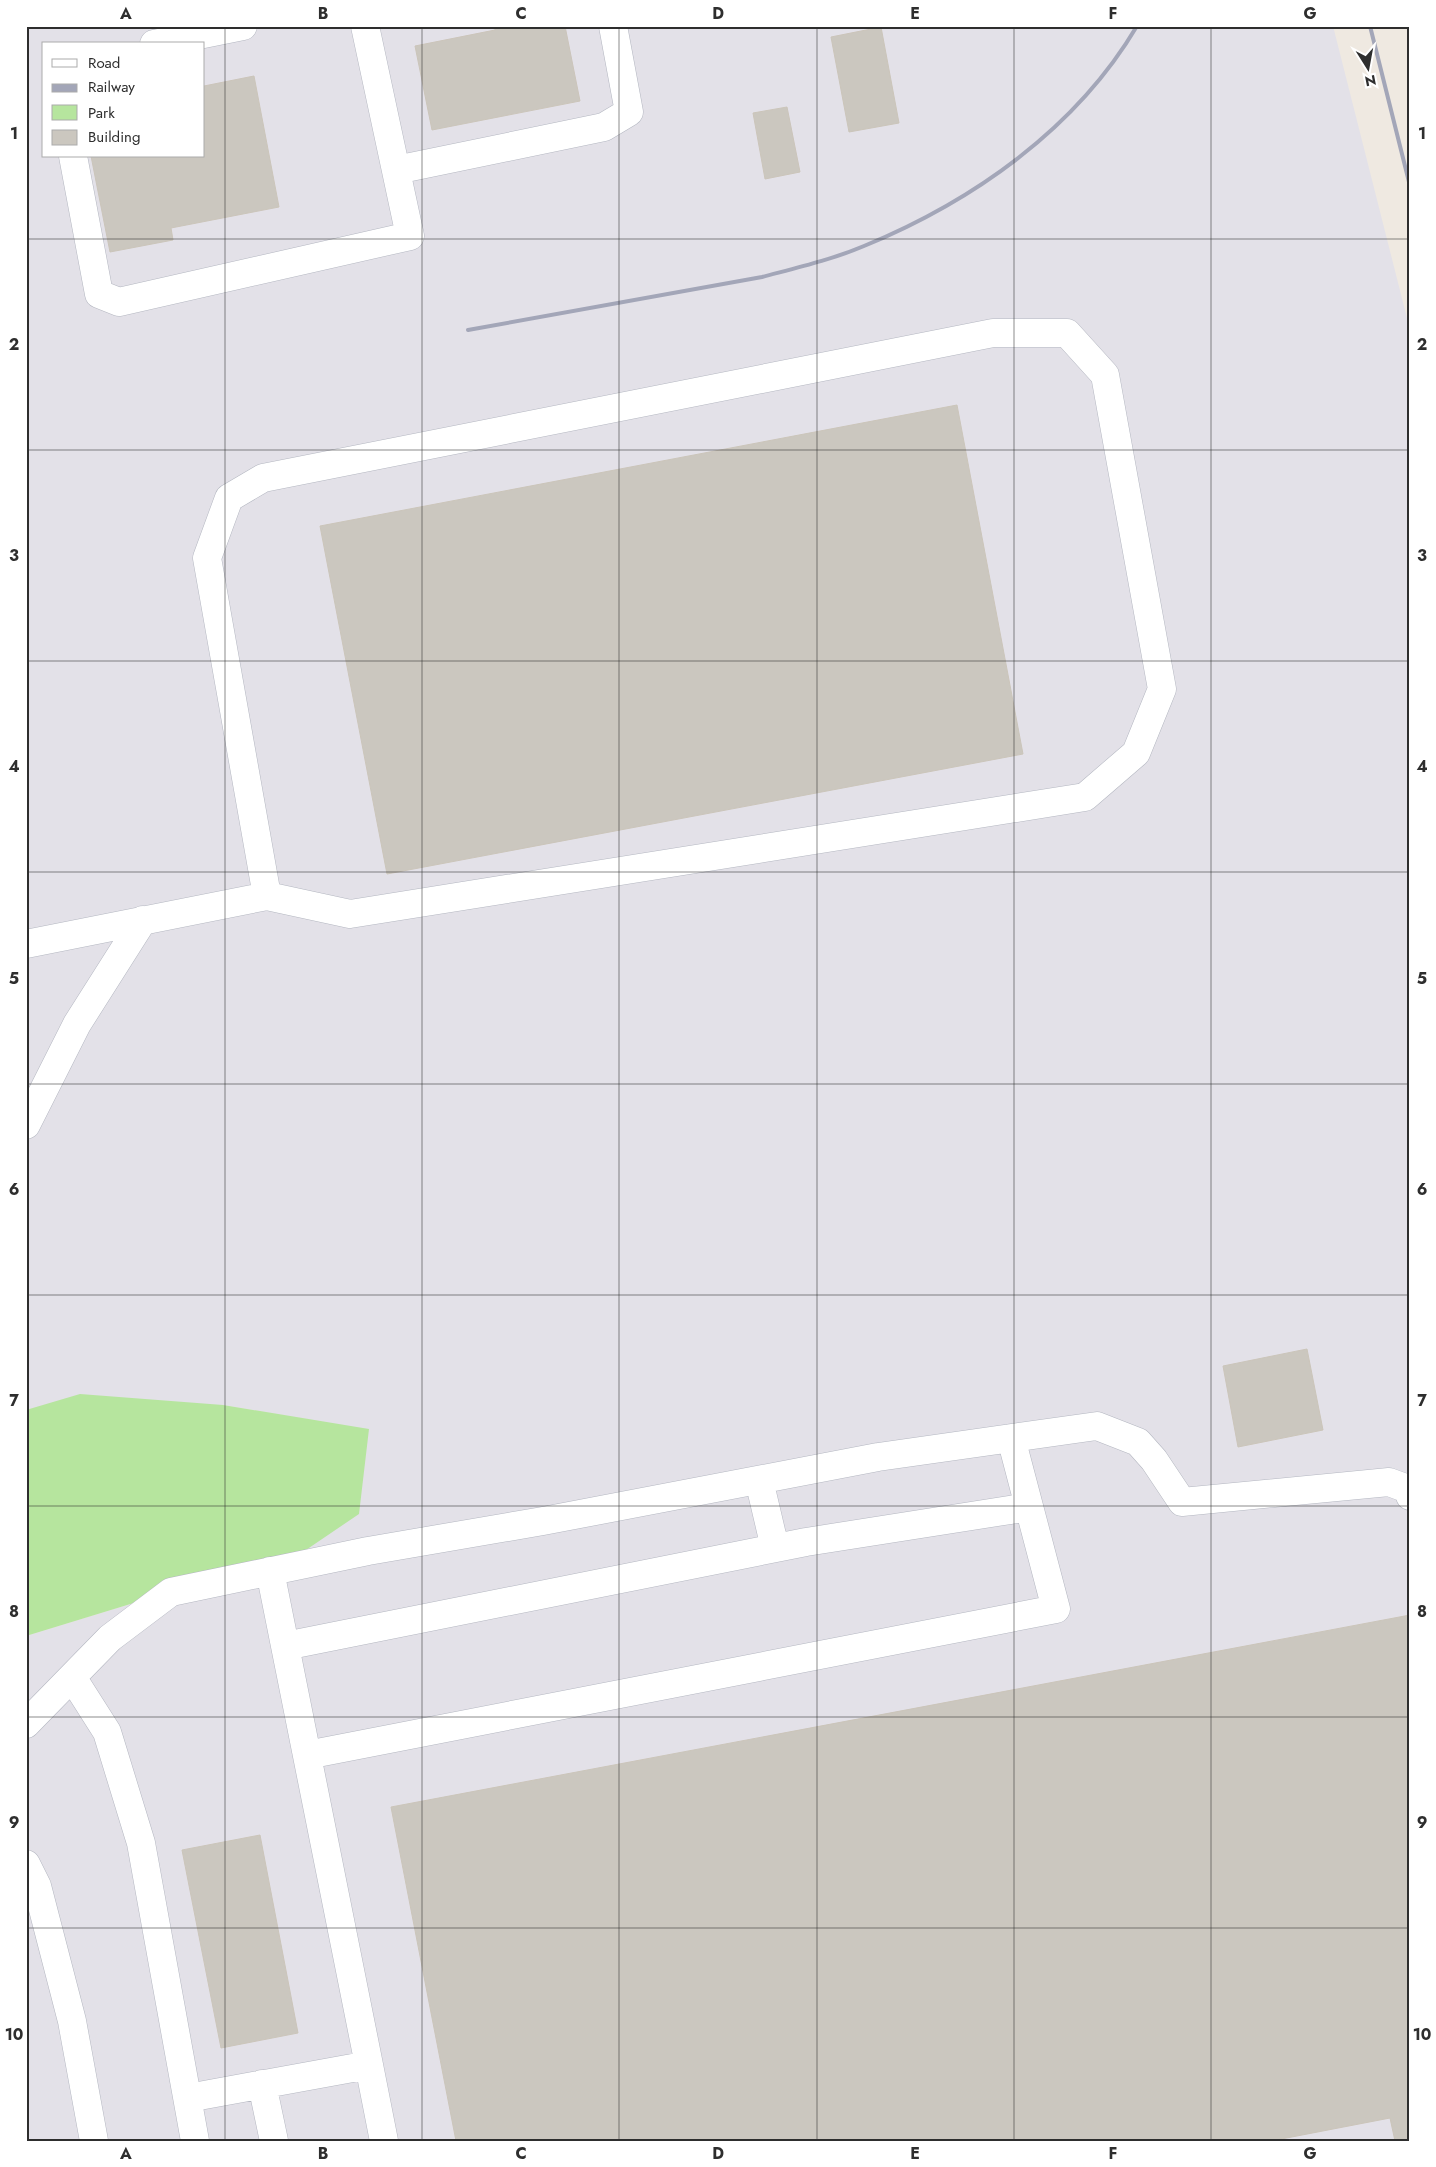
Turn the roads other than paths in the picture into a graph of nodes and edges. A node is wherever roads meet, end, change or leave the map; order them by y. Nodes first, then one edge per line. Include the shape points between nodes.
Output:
1 (243, 26) edge
2 (365, 26) edge
3 (613, 26) edge
4 (164, 42) edge
5 (73, 158) edge
6 (396, 170) junction
7 (267, 896) junction
8 (143, 920) junction
9 (26, 944) edge
10 (26, 1125) edge
11 (1011, 1438) junction
12 (759, 1480) junction
13 (1399, 1489) edge
14 (1029, 1507) junction
15 (775, 1548) junction
16 (270, 1571) junction
17 (285, 1646) junction
18 (72, 1677) junction
19 (26, 1724) edge
20 (307, 1755) junction
21 (26, 1864) edge
22 (369, 2065) junction
23 (262, 2084) junction
24 (188, 2098) junction
25 (94, 2141) edge
26 (195, 2141) edge
27 (274, 2141) edge
28 (384, 2141) edge

1 - 4 lane
2 - 6 lane
3 - 6 lane via 629,112 604,127
5 - 6 lane via 99,294 119,302 410,236
7 - 7 lane via 350,914 1085,797 1136,753 1162,690 1105,375 1067,333 993,332 263,478 229,498 208,558
7 - 8 lane
8 - 9 lane
8 - 10 lane via 77,1024
11 - 12 lane via 878,1457
11 - 13 lane via 1098,1426 1138,1442 1182,1502
11 - 14 lane
12 - 15 lane
12 - 16 lane
14 - 15 lane
14 - 20 lane via 1056,1609
15 - 17 lane
16 - 17 lane
16 - 18 lane via 171,1592 110,1638
17 - 20 lane
18 - 19 lane
18 - 24 lane via 107,1732 141,1843
20 - 22 lane
21 - 25 lane via 37,1886 72,2021
22 - 23 lane
22 - 28 lane
23 - 24 lane
23 - 27 lane
24 - 26 lane

